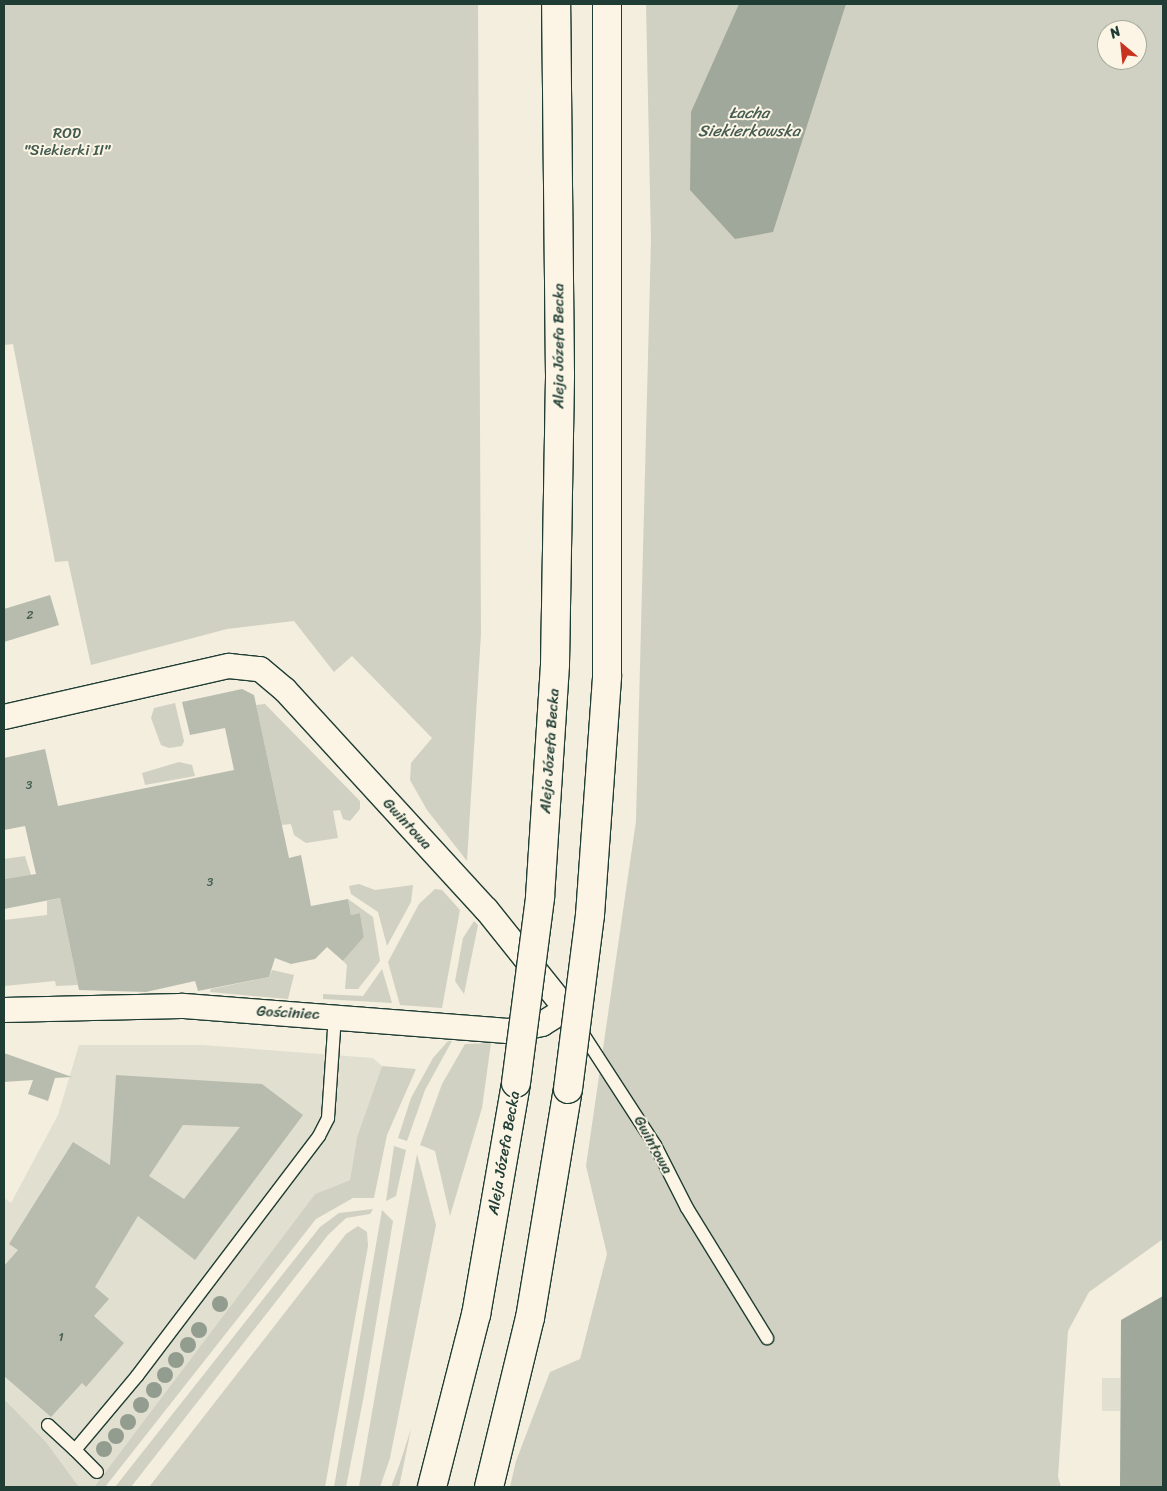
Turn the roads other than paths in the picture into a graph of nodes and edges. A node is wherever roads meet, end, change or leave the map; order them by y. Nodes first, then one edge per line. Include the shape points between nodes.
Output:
1 (556, 4) edge
2 (607, 4) edge
3 (4, 717) edge
4 (566, 1009) junction
5 (4, 1010) edge
6 (335, 1016) junction
7 (767, 1338) dead end
8 (48, 1425) dead end
9 (75, 1450) junction
10 (97, 1472) dead end
11 (432, 1487) edge
12 (489, 1487) edge

1 - 11 main road, Aleja Józefa Becka, bridge via 560,375 555,664 540,897 516,1083 476,1315
2 - 12 main road, bridge via 607,676 590,915 568,1089 530,1318
3 - 4 street, Gwintowa via 229,666 260,670 279,684 486,909
4 - 6 street, Gościniec via 542,1024 508,1032
4 - 7 lane, Gwintowa via 655,1144 687,1208
5 - 6 street, Gościniec via 181,1006
6 - 9 lane via 328,1118 319,1136 137,1376
8 - 9 lane
9 - 10 lane

